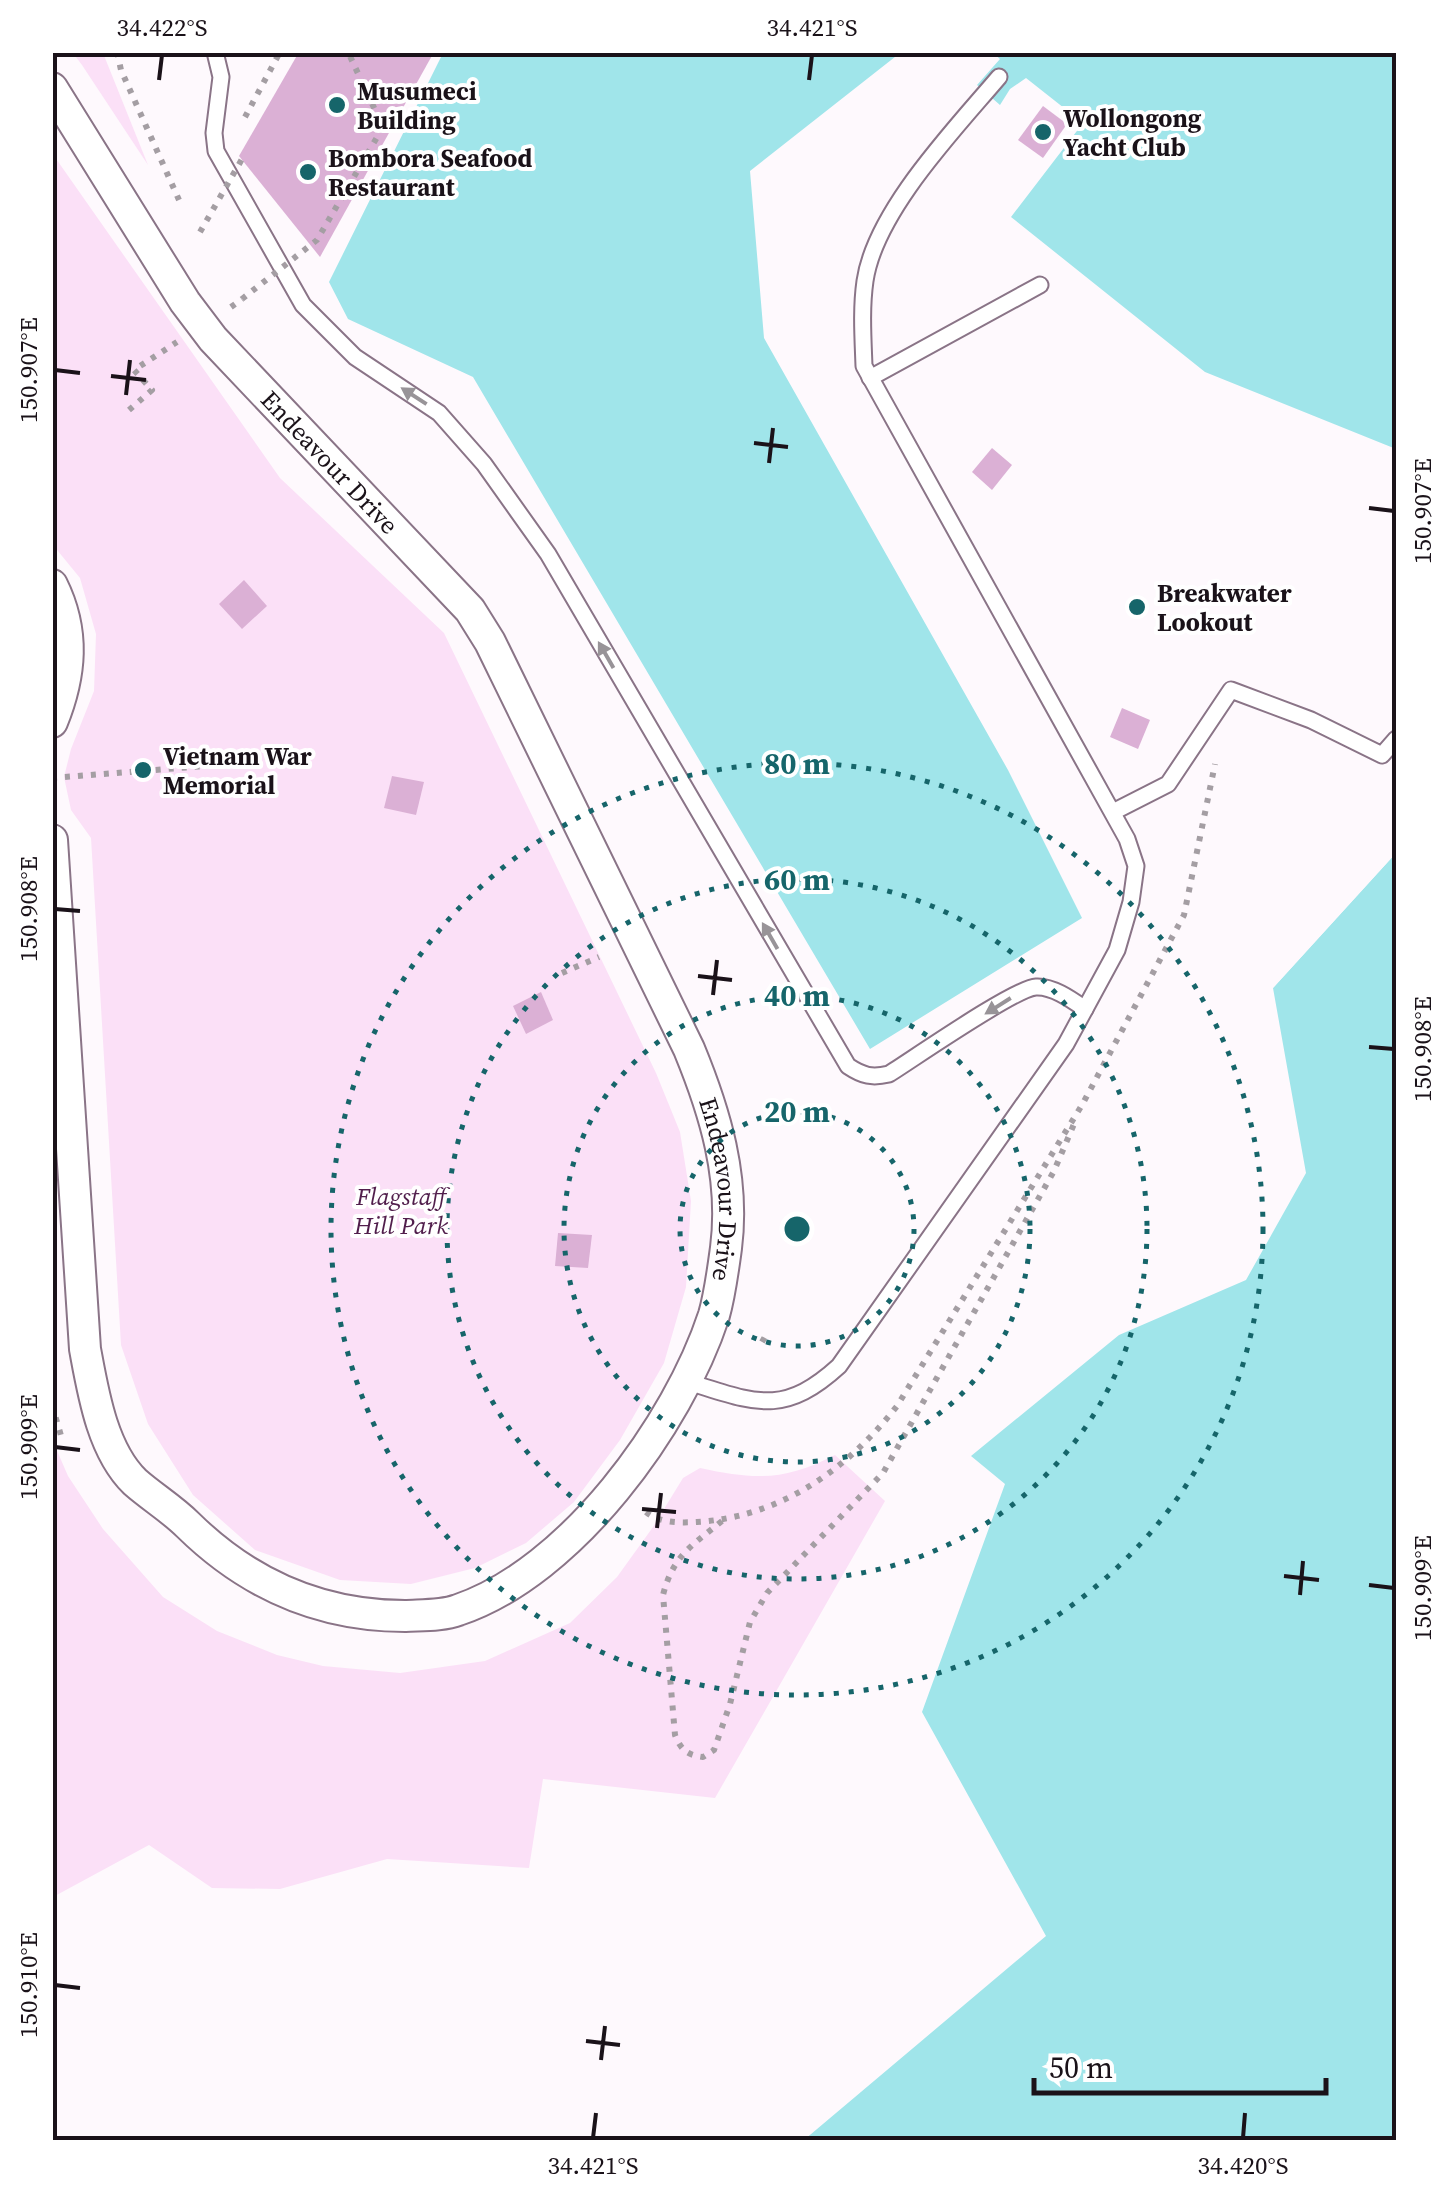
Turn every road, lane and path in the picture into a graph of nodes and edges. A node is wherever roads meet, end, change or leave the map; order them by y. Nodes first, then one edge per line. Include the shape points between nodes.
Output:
1 (117, 52) edge
2 (215, 52) edge
3 (280, 52) edge
4 (348, 52) edge
5 (999, 77) dead end
6 (52, 88) edge
7 (216, 150) junction
8 (242, 159) dead end
9 (179, 200) dead end
10 (200, 232) dead end
11 (1040, 285) dead end
12 (242, 299) dead end
13 (165, 349) dead end
14 (870, 378) junction
15 (129, 410) dead end
16 (52, 585) edge
17 (52, 722) edge
18 (1396, 739) edge
19 (230, 764) dead end
20 (52, 778) edge
21 (1112, 812) junction
22 (52, 840) edge
23 (599, 956) dead end
24 (562, 973) dead end
25 (1085, 1009) junction
26 (1082, 1105) dead end
27 (767, 1334) dead end
28 (762, 1342) dead end
29 (685, 1381) junction
30 (52, 1406) edge
31 (62, 1439) dead end
32 (646, 1512) dead end
33 (724, 1520) dead end
34 (692, 1522) dead end

1 - 9 path
2 - 7 lane via 221,77
3 - 7 path via 239,129
4 - 12 path, bridge via 383,126 318,240
5 - 14 lane via 886,222 865,278 864,366
6 - 29 street, Endeavour Drive via 213,339 470,610 497,656 689,1049 723,1151 726,1244 715,1311
25 -> 7 lane via 1036,987 889,1074 875,1078 848,1066 548,554 439,412 354,357 303,304
8 - 10 path, bridge
11 - 14 lane
13 - 15 path via 134,370 152,390
14 - 21 lane
16 - 17 street via 69,641 67,679
18 - 21 lane via 1382,755 1231,690 1168,784
19 - 20 path
21 - 25 lane via 1136,866 1118,950
22 - 29 street, Endeavour Drive via 91,1382 117,1458 133,1480 228,1562 281,1592 330,1608 378,1616 457,1611 508,1584 587,1523 638,1460
23 - 24 path
25 - 29 lane via 838,1366 807,1390 776,1402
26 - 33 path via 1054,1171 882,1473 767,1593 750,1622 730,1704 714,1750 703,1758 680,1748 675,1735 663,1596 680,1554
27 - 28 path
30 - 31 path
32 - 34 path via 656,1521

